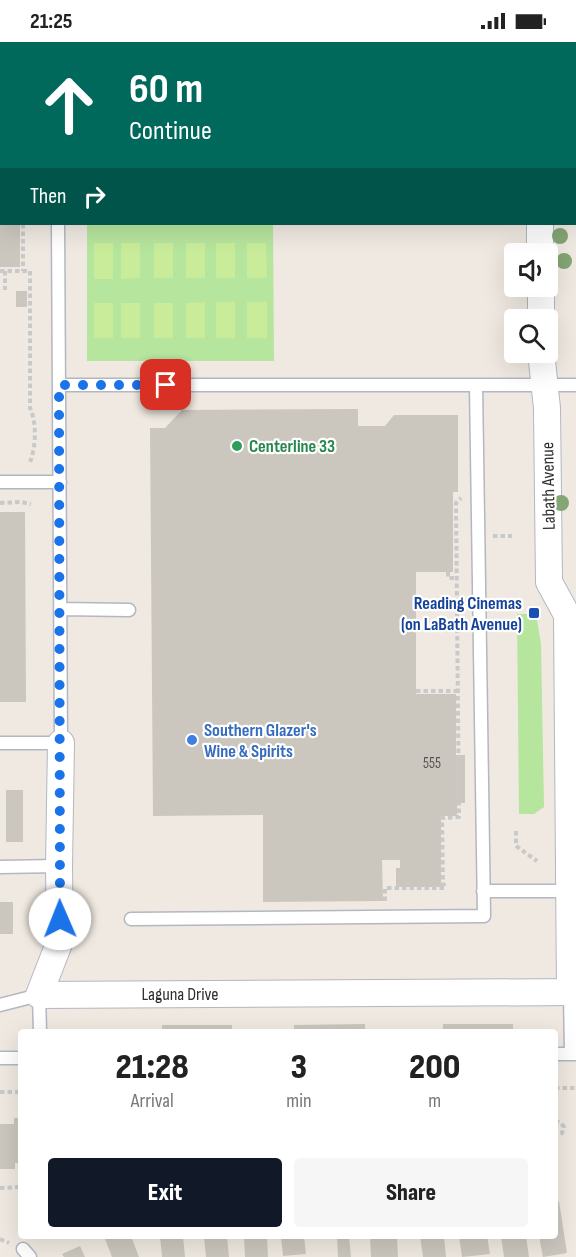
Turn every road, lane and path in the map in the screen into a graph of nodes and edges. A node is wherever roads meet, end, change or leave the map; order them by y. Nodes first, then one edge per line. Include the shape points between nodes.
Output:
1 (23, 225) edge
2 (58, 225) edge
3 (540, 225) edge
4 (540, 243) edge
5 (3, 271) edge
6 (23, 271) junction
7 (5, 290) dead end
8 (542, 363) edge
9 (59, 385) junction
10 (476, 385) junction
11 (544, 385) junction
12 (576, 386) edge
13 (30, 462) dead end
14 (0, 482) edge
15 (60, 482) junction
16 (461, 493) dead end
17 (0, 503) edge
18 (31, 504) dead end
19 (448, 572) dead end
20 (456, 578) junction
21 (60, 609) junction
22 (129, 610) dead end
23 (573, 610) edge
24 (416, 691) dead end
25 (458, 691) junction
26 (0, 743) edge
27 (61, 743) junction
28 (516, 831) dead end
29 (537, 861) dead end
30 (59, 866) junction
31 (0, 867) edge
32 (483, 891) junction
33 (569, 891) junction
34 (385, 904) dead end
35 (131, 919) dead end
36 (573, 992) edge
37 (39, 995) junction
38 (0, 1005) edge
39 (40, 1029) edge
40 (573, 1054) edge
41 (0, 1058) edge
42 (18, 1058) edge
43 (558, 1088) edge
44 (576, 1088) edge
45 (0, 1092) edge
46 (18, 1092) edge
47 (558, 1122) edge
48 (558, 1135) edge
49 (18, 1187) edge
50 (0, 1188) edge

1 - 6 path
2 - 9 lane
3 - 4 street
5 - 6 path
5 - 7 path
6 - 13 path via 30,271 30,408 34,416 34,453
8 - 11 street, Labath Avenue
9 - 10 lane
9 - 15 lane
10 - 11 lane
10 - 32 lane
11 - 12 lane
11 - 23 street, Labath Avenue via 549,582
14 - 15 lane
15 - 21 lane
16 - 20 path via 456,503
17 - 18 path
19 - 20 path via 448,578
20 - 25 path
21 - 22 lane
21 - 27 lane
23 - 33 street, Labath Avenue
24 - 25 path
25 - 34 path via 459,817 442,818 445,888 385,888
26 - 27 lane
27 - 30 street
28 - 29 path via 516,846
30 - 31 lane
30 - 37 street via 60,941
32 - 33 lane
32 - 35 lane via 484,916
33 - 36 street, Labath Avenue
36 - 37 street, Laguna Drive
36 - 40 lane
37 - 38 lane
37 - 39 lane
41 - 42 lane
43 - 44 path
45 - 46 path
47 - 48 path via 564,1129
49 - 50 path

